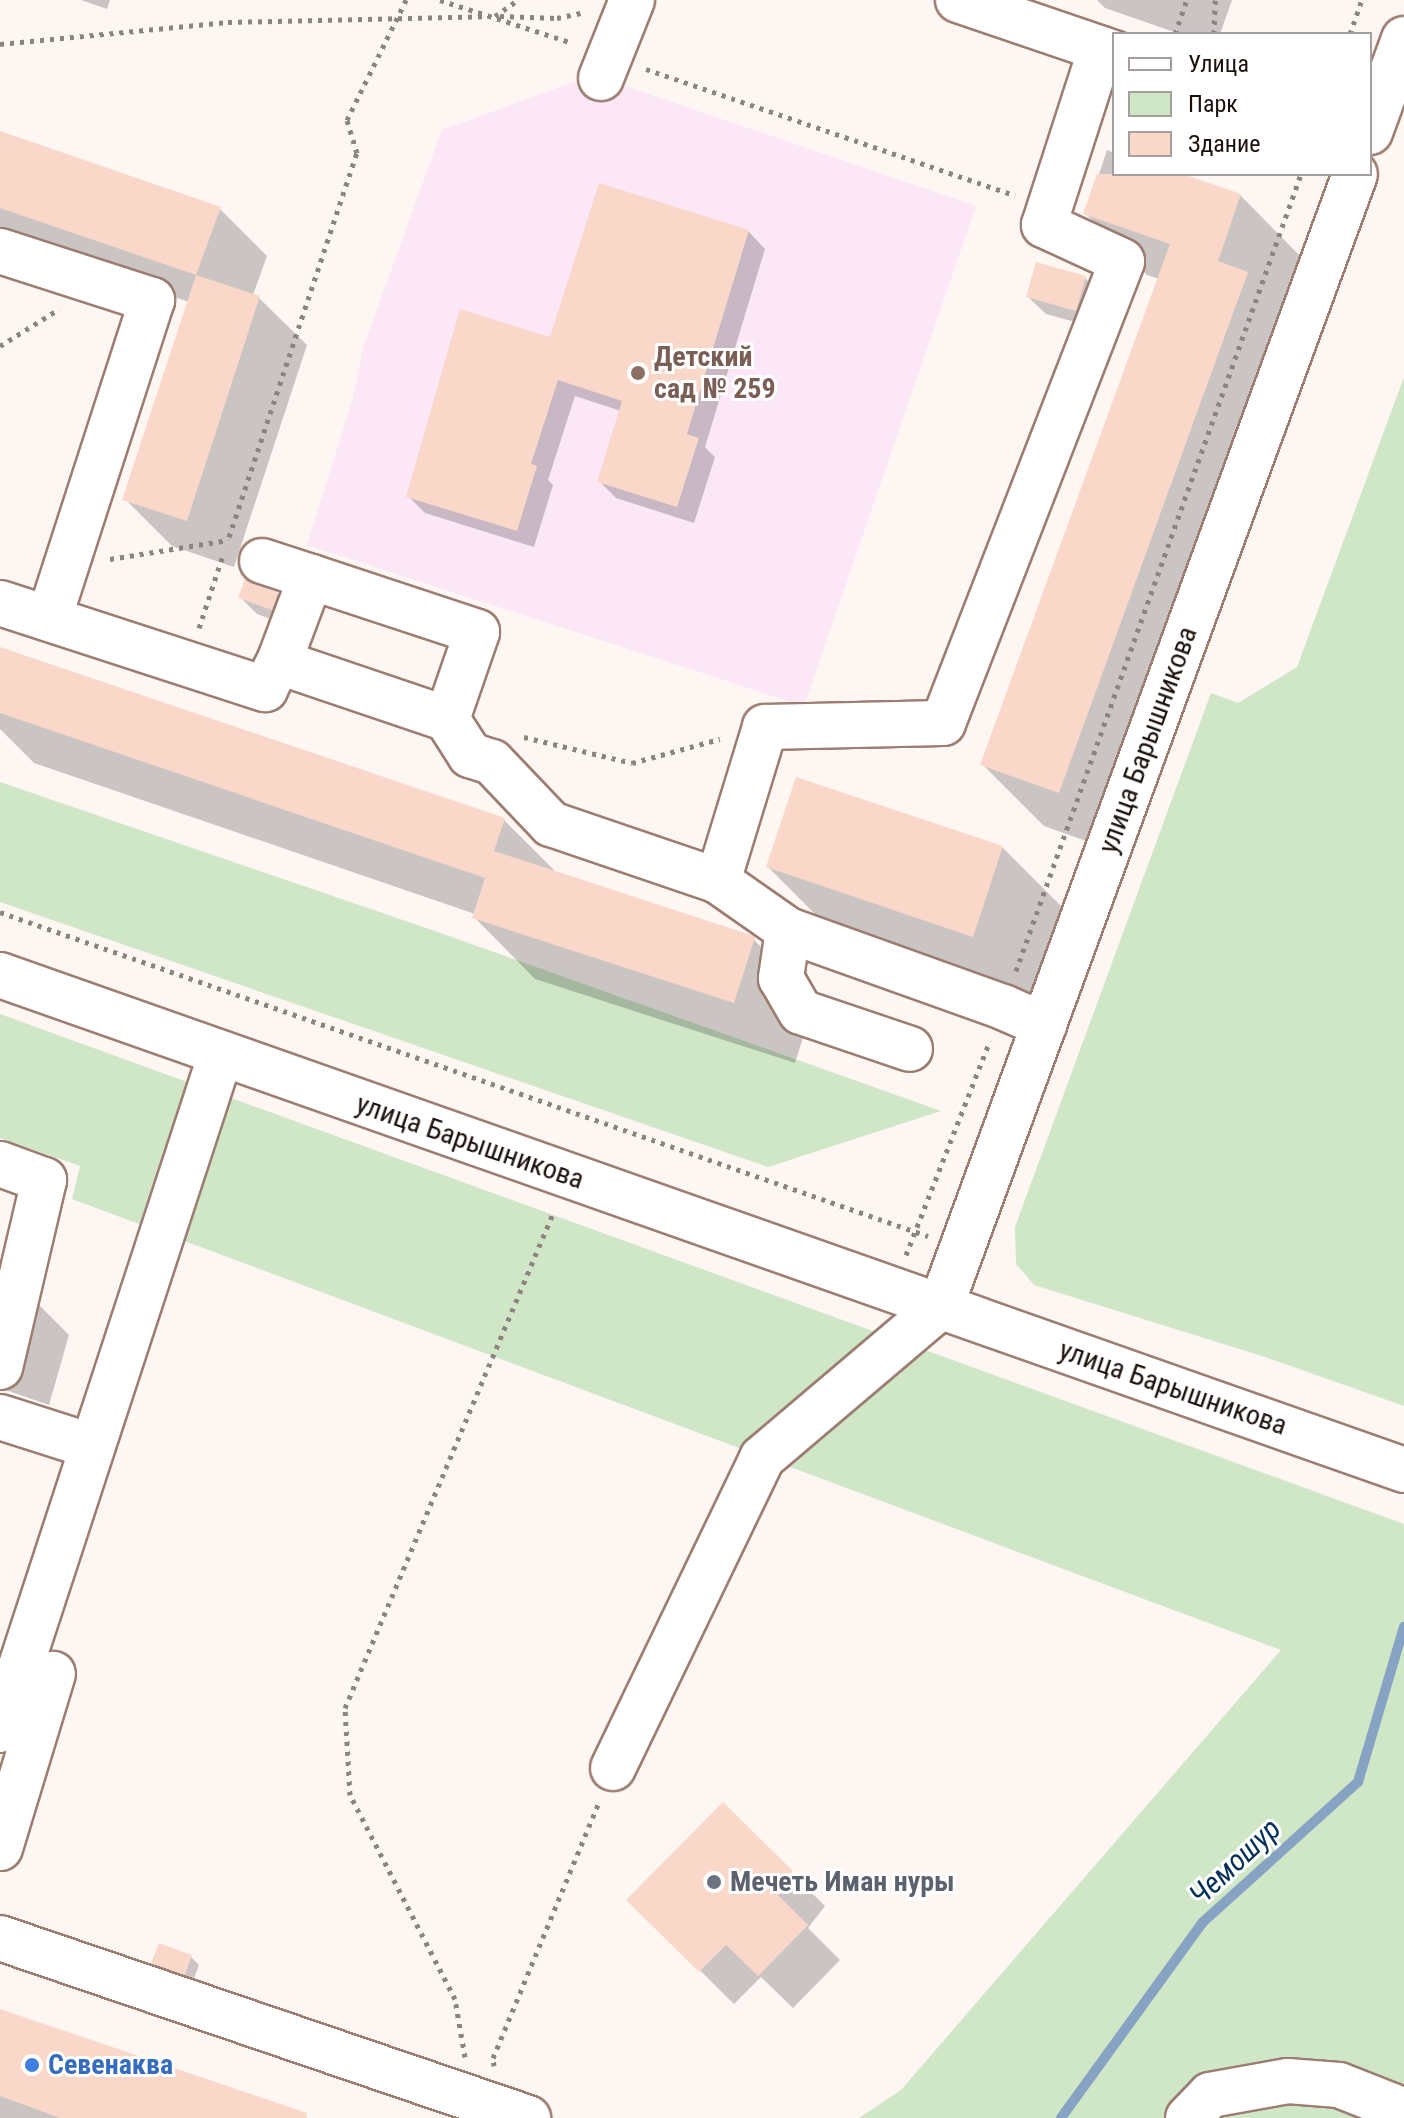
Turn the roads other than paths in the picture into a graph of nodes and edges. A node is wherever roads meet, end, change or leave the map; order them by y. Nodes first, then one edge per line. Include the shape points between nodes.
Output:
1 (958, 0) edge
2 (631, 1) edge
3 (1404, 39) edge
4 (1108, 51) edge
5 (605, 67) road end
6 (1372, 127) edge
7 (1354, 176) edge
8 (0, 251) edge
9 (245, 550) road end
10 (311, 577) junction
11 (0, 603) edge
12 (49, 619) junction
13 (279, 662) junction
14 (447, 719) junction
15 (718, 881) junction
16 (788, 930) junction
17 (0, 975) edge
18 (1044, 1025) junction
19 (910, 1049) dead end
20 (221, 1054) junction
21 (0, 1164) edge
22 (16, 1232) edge
23 (941, 1306) junction
24 (0, 1367) edge
25 (0, 1417) edge
26 (91, 1446) junction
27 (1404, 1470) edge
28 (25, 1661) edge
29 (0, 1730) edge
30 (613, 1768) road end
31 (8, 1790) edge
32 (0, 1848) edge
33 (0, 1938) edge
34 (500, 2110) edge
35 (1404, 2115) edge
36 (1188, 2118) edge

1 - 4 street
2 - 5 street
3 - 6 street
4 - 15 street via 1044,225 1122,261 943,723 765,727
7 - 18 street, улица Барышникова
8 - 12 street via 152,300
9 - 10 street
10 - 13 street
10 - 14 street via 477,632
11 - 12 street
12 - 13 street via 265,689
13 - 14 street
14 - 15 street via 470,755 492,762 551,824
15 - 16 street
16 - 18 street
16 - 19 street via 781,978 801,1012
17 - 20 street, улица Барышникова
18 - 23 street, улица Барышникова
20 - 23 street, улица Барышникова
20 - 26 street
21 - 22 street via 44,1180
22 - 24 street
23 - 27 street, улица Барышникова
23 - 30 street via 762,1458
25 - 26 street
26 - 28 street
28 - 29 street
28 - 31 street
31 - 32 street
33 - 34 street
35 - 36 street via 1339,2085 1288,2081 1210,2095

